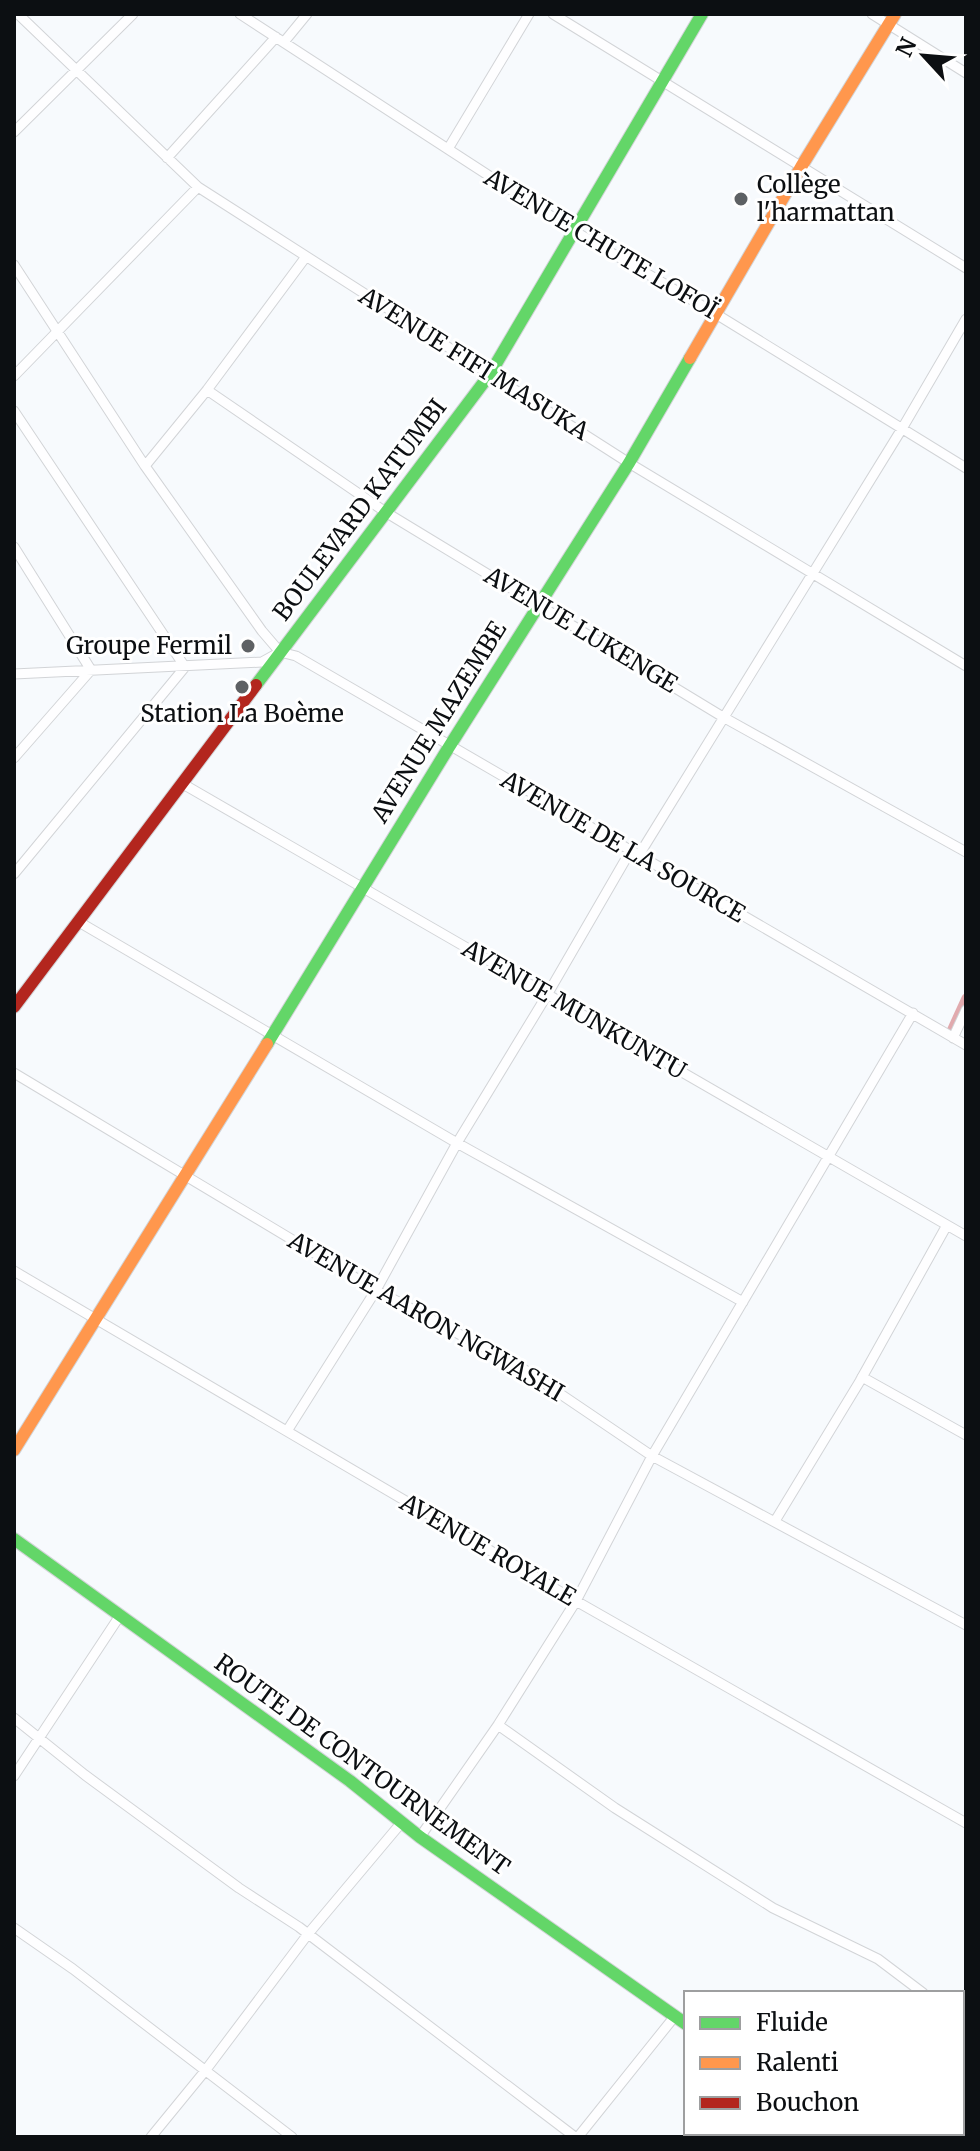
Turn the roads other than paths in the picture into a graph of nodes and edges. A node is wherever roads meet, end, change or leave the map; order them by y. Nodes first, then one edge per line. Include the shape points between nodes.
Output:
1 (18, 14) edge
2 (133, 14) edge
3 (240, 14) edge
4 (307, 14) edge
5 (529, 14) edge
6 (553, 14) edge
7 (702, 14) edge
8 (872, 14) edge
9 (892, 19) edge
10 (280, 39) junction
11 (77, 70) junction
12 (966, 73) edge
13 (662, 80) junction
14 (14, 132) edge
15 (448, 149) junction
16 (167, 158) junction
17 (801, 167) junction
18 (198, 187) junction
19 (574, 231) junction
20 (305, 258) junction
21 (14, 265) edge
22 (966, 268) edge
23 (716, 314) junction
24 (966, 319) edge
25 (59, 331) junction
26 (490, 374) junction
27 (14, 376) edge
28 (207, 390) junction
29 (14, 411) edge
30 (903, 427) junction
31 (629, 463) junction
32 (145, 466) junction
33 (966, 468) edge
34 (387, 513) junction
35 (14, 547) edge
36 (812, 575) junction
37 (540, 604) junction
38 (280, 652) junction
39 (966, 666) edge
40 (185, 667) junction
41 (91, 670) junction
42 (14, 674) edge
43 (723, 717) junction
44 (449, 747) junction
45 (14, 758) edge
46 (183, 784) junction
47 (966, 852) edge
48 (635, 853) junction
49 (14, 874) edge
50 (361, 888) junction
51 (79, 922) junction
52 (547, 995) junction
53 (16, 1000) edge
54 (966, 1010) edge
55 (913, 1013) junction
56 (274, 1034) junction
57 (953, 1038) junction
58 (966, 1045) edge
59 (14, 1073) edge
60 (457, 1143) junction
61 (829, 1156) junction
62 (185, 1176) junction
63 (947, 1225) junction
64 (966, 1234) edge
65 (14, 1271) edge
66 (376, 1290) junction
67 (743, 1302) junction
68 (96, 1319) junction
69 (862, 1377) junction
70 (287, 1431) junction
71 (966, 1435) edge
72 (14, 1450) edge
73 (652, 1456) junction
74 (775, 1521) junction
75 (14, 1539) edge
76 (576, 1601) junction
77 (119, 1617) junction
78 (966, 1625) edge
79 (14, 1718) edge
80 (498, 1725) junction
81 (41, 1737) junction
82 (14, 1776) edge
83 (402, 1822) junction
84 (966, 1823) edge
85 (420, 1837) junction
86 (14, 1928) edge
87 (308, 1934) junction
88 (920, 1991) edge
89 (680, 2020) edge
90 (205, 2071) junction
91 (151, 2137) edge
92 (292, 2137) edge
93 (577, 2137) edge

1 - 11 street, AVENUE FIFI MASUKA
2 - 11 street
3 - 10 street, AVENUE CHUTE LOFOÏ
4 - 10 street
5 - 15 street
6 - 13 street
7 - 13 street, BOULEVARD KATUMBI
8 - 9 street
9 - 12 street
9 - 17 street, AVENUE MAZEMBE
10 - 15 street, AVENUE CHUTE LOFOÏ
10 - 16 street
11 - 14 street
11 - 16 street, AVENUE FIFI MASUKA
13 - 17 street
13 - 19 street, BOULEVARD KATUMBI
15 - 19 street, AVENUE CHUTE LOFOÏ
16 - 18 street, AVENUE FIFI MASUKA
17 - 22 street
17 - 23 street, AVENUE MAZEMBE
18 - 20 street, AVENUE FIFI MASUKA
18 - 25 street
19 - 23 street, AVENUE CHUTE LOFOÏ
19 - 26 street, BOULEVARD KATUMBI
20 - 26 street, AVENUE FIFI MASUKA
20 - 28 street
21 - 25 street
23 - 30 street, AVENUE CHUTE LOFOÏ
23 - 31 street, AVENUE MAZEMBE
24 - 30 street
25 - 27 street
25 - 32 street
26 - 31 street, AVENUE FIFI MASUKA
26 - 34 street, BOULEVARD KATUMBI
28 - 32 street
28 - 34 street, AVENUE LUKENGE
29 - 40 street
30 - 33 street, AVENUE CHUTE LOFOÏ
30 - 36 street
31 - 36 street, AVENUE FIFI MASUKA
31 - 37 street, AVENUE MAZEMBE
32 - 38 street
34 - 37 street, AVENUE LUKENGE
34 - 38 street, BOULEVARD KATUMBI
35 - 41 street
36 - 39 street, AVENUE FIFI MASUKA
36 - 43 street
37 - 43 street, AVENUE LUKENGE
37 - 44 street, AVENUE MAZEMBE
38 - 40 street via 262,662
38 - 44 street, AVENUE DE LA SOURCE via 296,656
38 - 46 street, BOULEVARD KATUMBI
40 - 41 street
40 - 49 street
41 - 42 street
41 - 45 street
43 - 47 street, AVENUE LUKENGE
43 - 48 street
44 - 48 street, AVENUE DE LA SOURCE
44 - 50 street, AVENUE MAZEMBE
46 - 50 street, AVENUE MUNKUNTU
46 - 51 street, BOULEVARD KATUMBI
48 - 52 street
48 - 55 street, AVENUE DE LA SOURCE
50 - 52 street, AVENUE MUNKUNTU
50 - 56 street, AVENUE MAZEMBE
51 - 53 street, BOULEVARD KATUMBI
51 - 56 street
52 - 60 street
52 - 61 street, AVENUE MUNKUNTU
54 - 57 street
55 - 57 street, AVENUE DE LA SOURCE
55 - 61 street
56 - 60 street
56 - 62 street, AVENUE MAZEMBE
57 - 58 street, AVENUE DE LA SOURCE
59 - 62 street, AVENUE AARON NGWASHI
60 - 66 street
60 - 67 street
61 - 63 street, AVENUE MUNKUNTU
61 - 67 street
62 - 66 street, AVENUE AARON NGWASHI
62 - 68 street, AVENUE MAZEMBE
63 - 64 street, AVENUE MUNKUNTU
63 - 69 street
65 - 68 street, AVENUE ROYALE
66 - 70 street
66 - 73 street, AVENUE AARON NGWASHI via 519,1366
67 - 73 street
68 - 70 street, AVENUE ROYALE
68 - 72 street, AVENUE MAZEMBE
69 - 71 street
69 - 74 street
70 - 76 street, AVENUE ROYALE
73 - 74 street, AVENUE AARON NGWASHI
73 - 76 street
74 - 78 street, AVENUE AARON NGWASHI
75 - 77 street, ROUTE DE CONTOURNEMENT
76 - 80 street
76 - 84 street, AVENUE ROYALE
77 - 81 street
77 - 83 street, ROUTE DE CONTOURNEMENT
79 - 81 street
80 - 85 street
80 - 88 street via 615,1808 773,1908 878,1959
81 - 82 street
81 - 87 street via 161,1832
83 - 85 street, ROUTE DE CONTOURNEMENT
83 - 87 street
85 - 89 street, ROUTE DE CONTOURNEMENT
86 - 90 street
87 - 90 street
87 - 93 street
89 - 93 street
90 - 91 street
90 - 92 street

